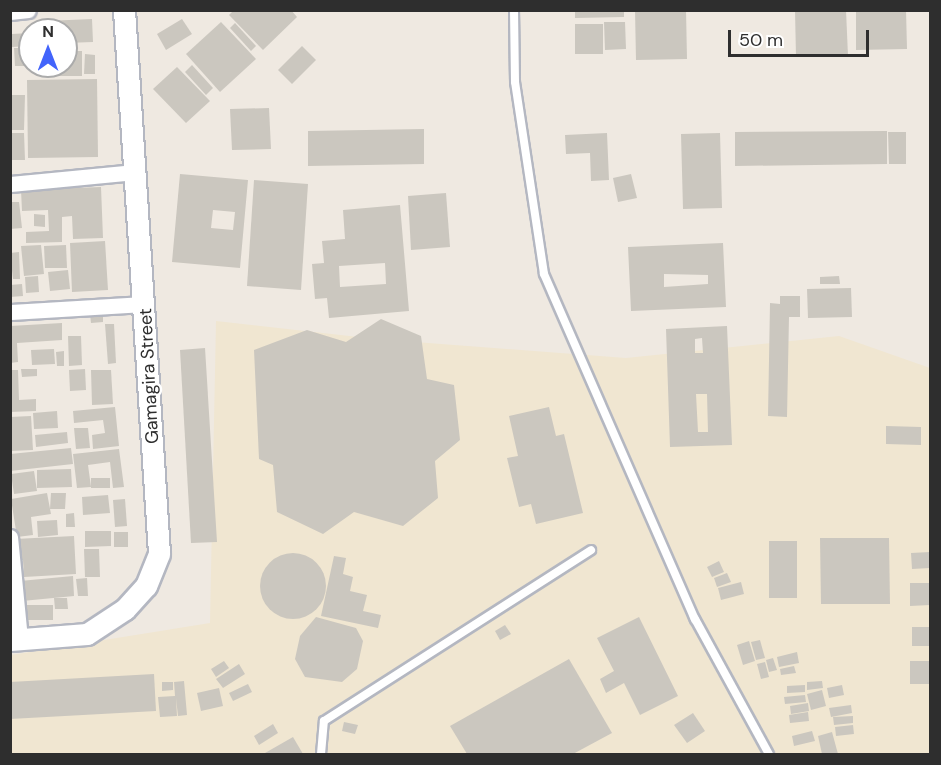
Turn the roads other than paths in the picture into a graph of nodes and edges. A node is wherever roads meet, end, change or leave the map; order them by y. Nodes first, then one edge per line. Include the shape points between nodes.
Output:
1 (28, 10) edge
2 (123, 10) edge
3 (514, 10) edge
4 (10, 12) edge
5 (135, 172) junction
6 (10, 184) edge
7 (145, 304) junction
8 (10, 312) edge
9 (10, 537) edge
10 (591, 550) dead end
11 (15, 639) edge
12 (321, 754) edge
13 (769, 754) edge

1 - 4 street
2 - 5 street, Gamagira Street
3 - 13 lane via 515,82 544,274 695,619
5 - 6 street
5 - 7 street, Gamagira Street
7 - 8 street
7 - 11 street, Gamagira Street via 159,553 146,586 125,609 87,634
9 - 11 street
10 - 12 lane via 324,721

